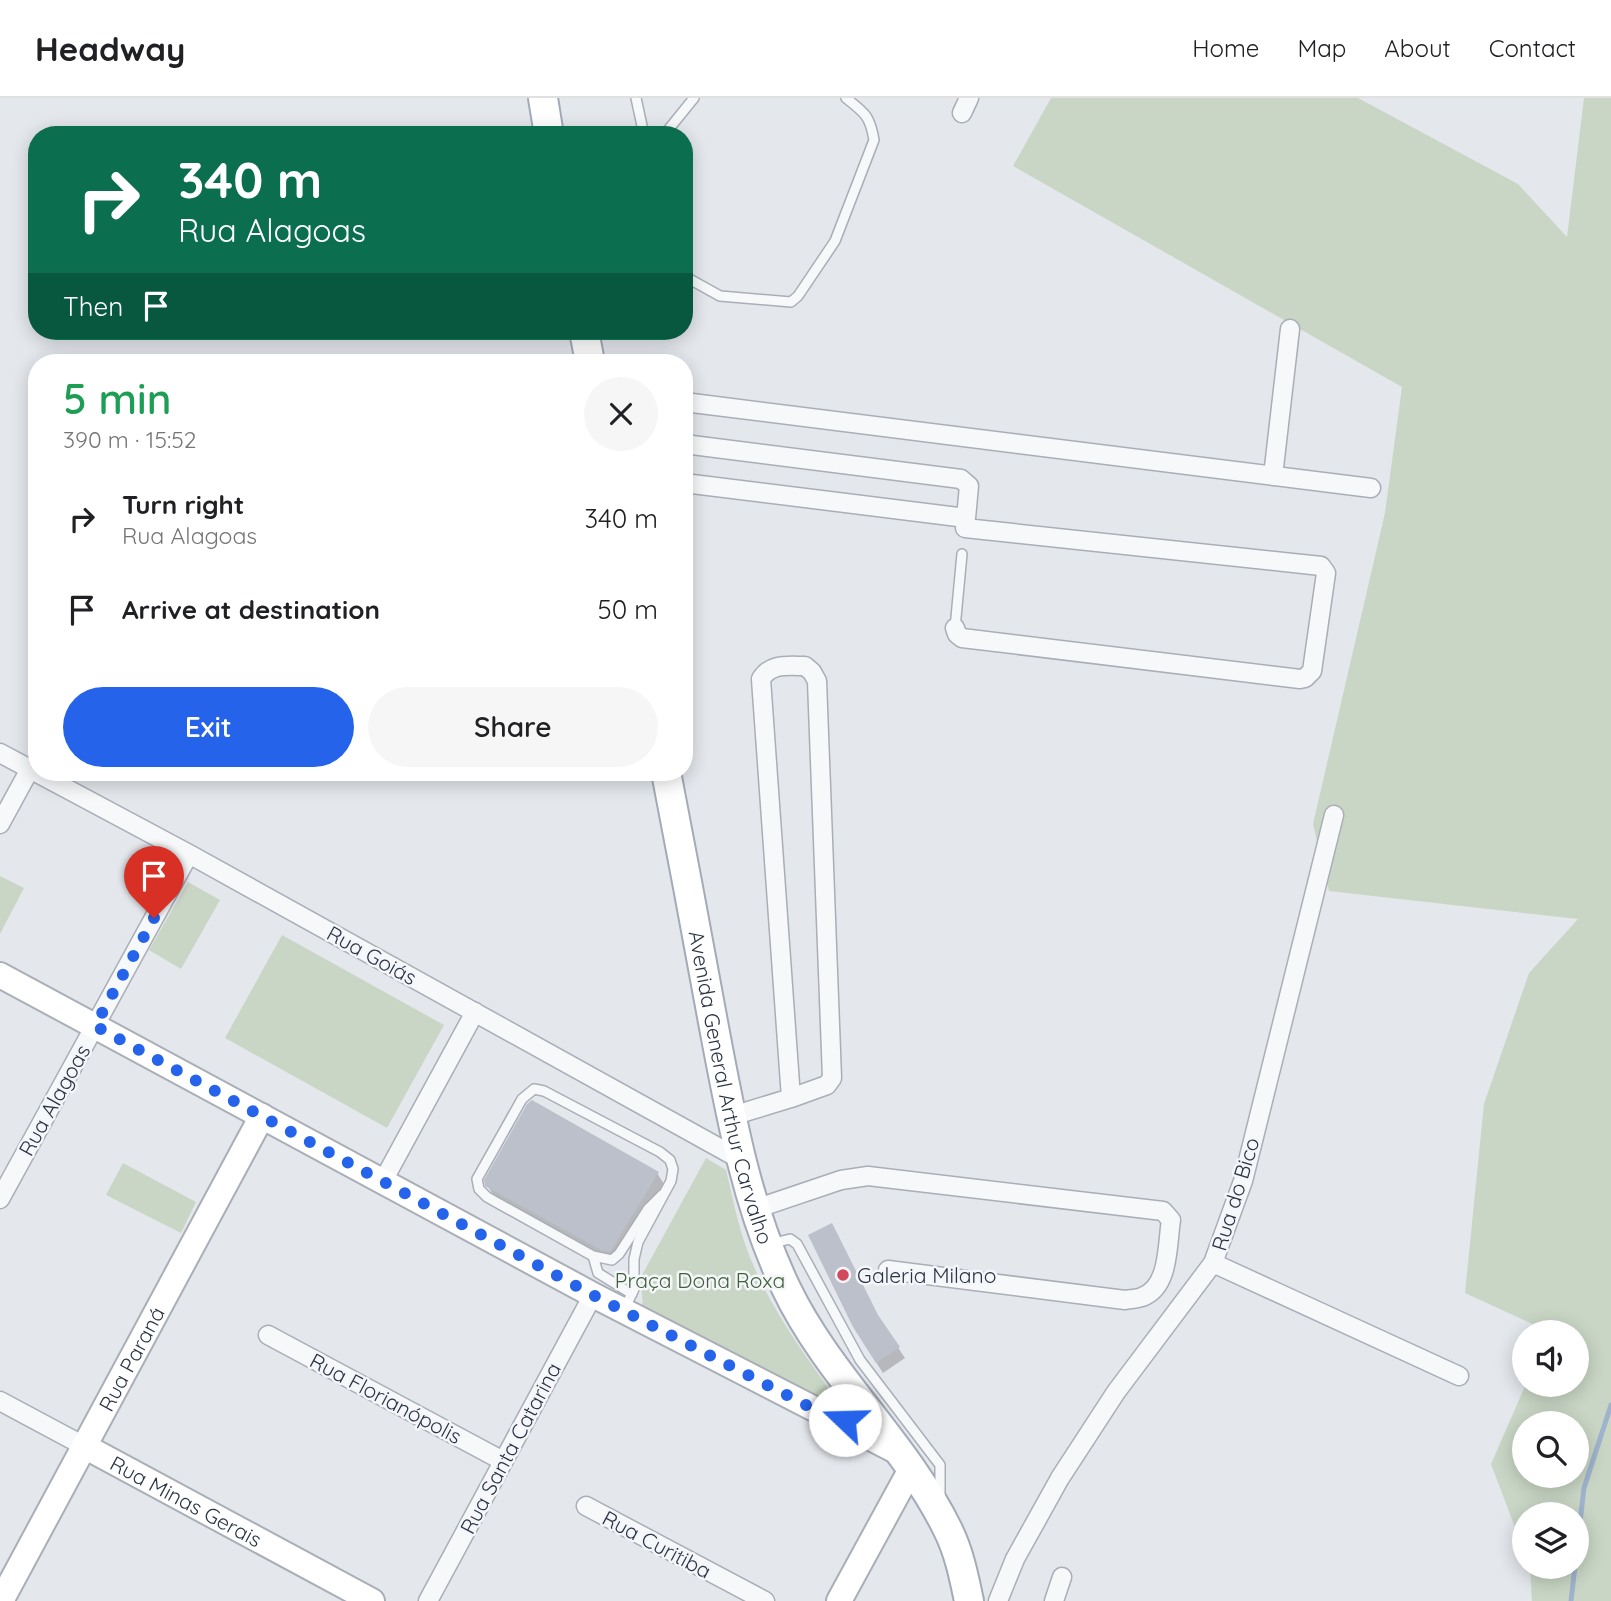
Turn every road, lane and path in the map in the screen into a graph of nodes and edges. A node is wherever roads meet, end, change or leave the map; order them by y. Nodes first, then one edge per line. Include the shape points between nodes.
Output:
1 (543, 98) edge
2 (636, 98) edge
3 (694, 98) edge
4 (846, 98) edge
5 (548, 126) edge
6 (642, 126) edge
7 (671, 126) edge
8 (693, 281) edge
9 (1290, 329) dead end
10 (693, 403) edge
11 (693, 445) edge
12 (1273, 476) junction
13 (693, 484) edge
14 (1371, 488) dead end
15 (965, 528) dead end
16 (962, 554) dead end
17 (955, 628) joint
18 (0, 753) edge
19 (28, 768) edge
20 (28, 773) edge
21 (53, 781) edge
22 (668, 781) edge
23 (1334, 816) dead end
24 (0, 824) edge
25 (189, 853) junction
26 (0, 975) edge
27 (475, 1012) junction
28 (95, 1026) junction
29 (791, 1098) junction
30 (262, 1116) junction
31 (732, 1116) junction
32 (743, 1161) junction
33 (383, 1181) junction
34 (662, 1195) junction
35 (0, 1199) edge
36 (755, 1209) junction
37 (768, 1245) junction
38 (593, 1256) junction
39 (1213, 1263) junction
40 (888, 1270) dead end
41 (593, 1295) junction
42 (628, 1303) junction
43 (268, 1335) dead end
44 (1459, 1376) dead end
45 (0, 1401) edge
46 (864, 1406) junction
47 (839, 1422) junction
48 (84, 1446) junction
49 (503, 1461) junction
50 (905, 1461) junction
51 (586, 1506) dead end
52 (939, 1512) junction
53 (1062, 1577) dead end
54 (1, 1601) edge
55 (372, 1601) edge
56 (428, 1601) edge
57 (765, 1601) edge
58 (839, 1601) edge
59 (969, 1601) edge
60 (998, 1601) edge
61 (1054, 1601) edge

1 - 5 main road
2 - 6 lane
3 - 7 lane
4 - 8 lane via 866,114 874,140 835,241 798,296 791,302 720,296
9 - 12 street
10 - 12 street
11 - 13 street via 961,479 969,486 966,519
12 - 14 street
15 - 17 street via 1321,566 1326,573 1312,671 1300,680 962,638
16 - 17 lane
18 - 19 street, Rua Goiás
20 - 24 street
21 - 25 street, Rua Goiás
22 - 31 main road, Avenida General Arthur Carvalho
23 - 39 street, Rua do Bico via 1242,1181
25 - 27 street, Rua Goiás
25 - 28 street, Rua Alagoas
26 - 28 main road
27 - 32 street, Rua Goiás
27 - 33 street
28 - 30 main road
28 - 35 street, Rua Alagoas
29 - 29 street via 827,1085 832,1078 817,681 805,666 772,667 761,679
29 - 31 street
30 - 33 main road
30 - 48 main road, Rua Paraná
31 - 32 main road, Avenida General Arthur Carvalho
32 - 36 main road, Avenida General Arthur Carvalho
33 - 41 main road
34 - 38 lane via 620,1254 612,1260
34 - 38 lane via 673,1169 660,1152 544,1091 530,1091 477,1179 479,1189
34 - 42 lane via 638,1242
36 - 37 main road, Avenida General Arthur Carvalho
36 - 40 street via 841,1180 868,1176 1163,1211 1171,1220 1163,1272 1157,1285 1142,1297 1125,1300
37 - 46 main road, Avenida General Arthur Carvalho via 810,1330
37 - 52 lane via 790,1239 797,1244 860,1360 940,1465
38 - 42 lane via 598,1273
39 - 44 street
39 - 60 street, Rua do Bico via 1116,1392 1060,1478 1015,1559
41 - 42 main road
41 - 49 street, Rua Santa Catarina
42 - 47 main road
43 - 49 street, Rua Florianópolis
45 - 48 street, Rua Minas Gerais
46 - 47 main road
46 - 50 main road, Avenida General Arthur Carvalho
47 - 50 main road
48 - 54 main road, Rua Paraná
48 - 55 main road, Rua Minas Gerais
49 - 56 street, Rua Santa Catarina
50 - 52 main road, Avenida General Arthur Carvalho
50 - 58 main road
51 - 57 street, Rua Curitiba
52 - 59 main road, Avenida General Arthur Carvalho via 959,1556
53 - 61 street

